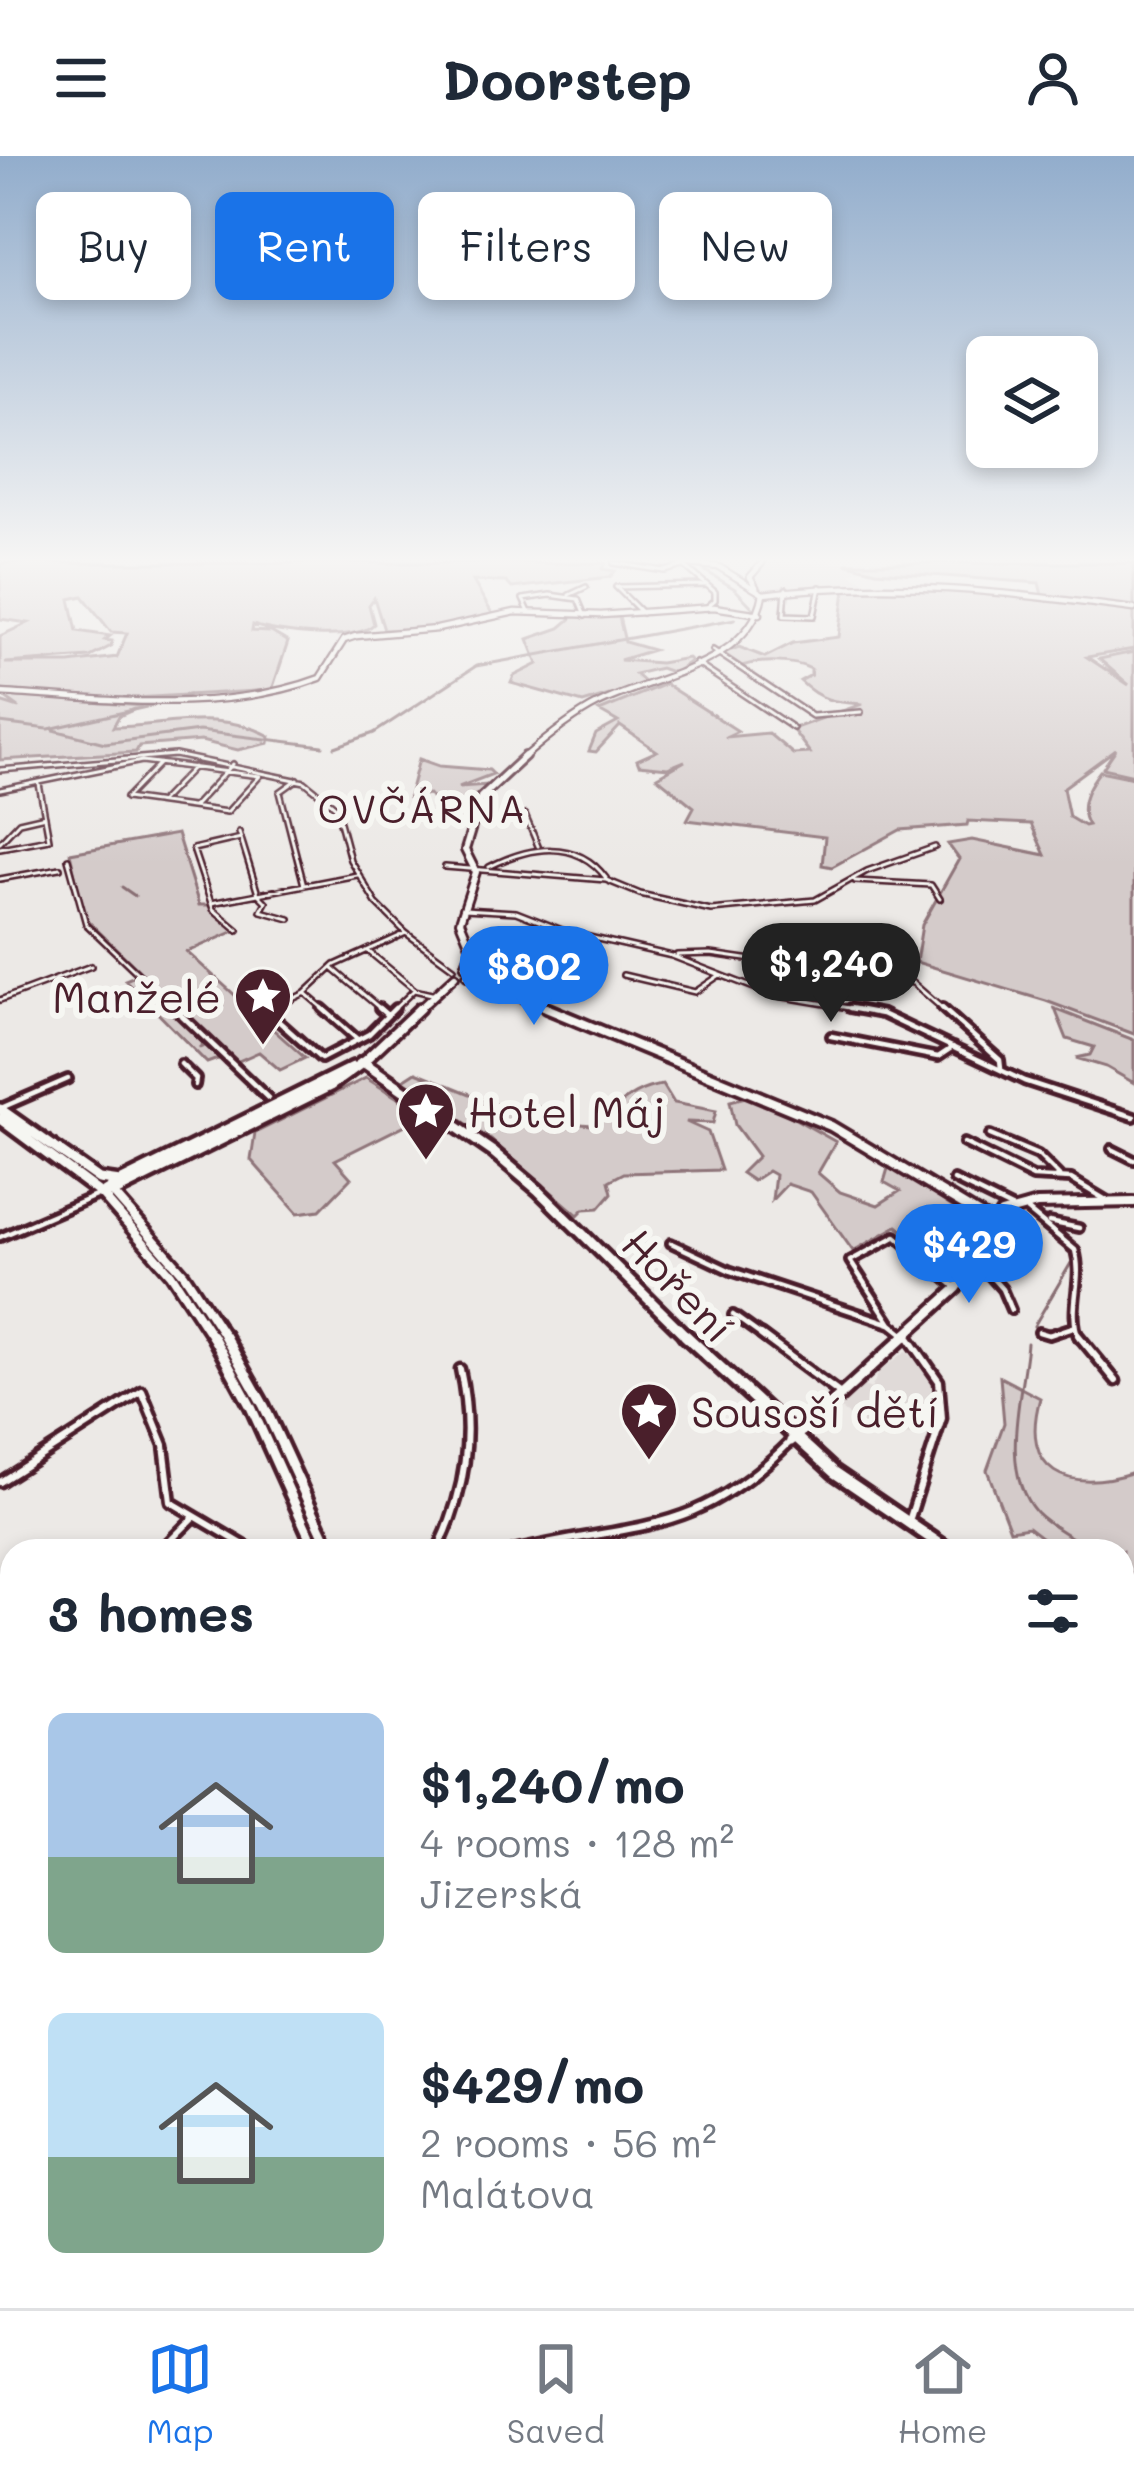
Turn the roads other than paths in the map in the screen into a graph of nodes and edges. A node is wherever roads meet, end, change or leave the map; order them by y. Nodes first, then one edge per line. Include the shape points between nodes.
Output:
1 (330, 663) edge
2 (696, 663) joint
3 (733, 663) edge
4 (0, 693) edge
5 (861, 712) dead end
6 (793, 728) dead end
7 (161, 763) junction
8 (233, 764) junction
9 (194, 767) junction
10 (0, 770) edge
11 (227, 771) junction
12 (298, 779) junction
13 (39, 784) junction
14 (0, 790) edge
15 (160, 802) junction
16 (193, 807) junction
17 (525, 815) dead end
18 (45, 816) junction
19 (0, 845) edge
20 (538, 846) junction
21 (935, 847) dead end
22 (68, 859) dead end
23 (475, 866) junction
24 (445, 867) dead end
25 (489, 867) junction
26 (60, 868) dead end
27 (357, 875) junction
28 (0, 879) edge
29 (606, 880) junction
30 (850, 882) junction
31 (304, 885) junction
32 (258, 894) junction
33 (940, 899) dead end
34 (211, 903) junction
35 (464, 909) junction
36 (290, 919) dead end
37 (238, 930) dead end
38 (406, 933) junction
39 (368, 951) junction
40 (672, 956) junction
41 (92, 966) dead end
42 (332, 968) junction
43 (466, 971) junction
44 (454, 972) junction
45 (623, 975) dead end
46 (720, 975) junction
47 (414, 990) junction
48 (304, 993) junction
49 (436, 995) junction
50 (0, 1000) edge
51 (388, 1016) junction
52 (831, 1036) dead end
53 (357, 1039) junction
54 (953, 1047) junction
55 (363, 1062) junction
56 (181, 1064) dead end
57 (1000, 1069) junction
58 (68, 1079) dead end
59 (195, 1085) dead end
60 (268, 1098) dead end
61 (0, 1109) edge
62 (1134, 1117) edge
63 (0, 1119) edge
64 (990, 1135) dead end
65 (964, 1143) dead end
66 (1112, 1149) dead end
67 (1134, 1160) edge
68 (1059, 1176) junction
69 (954, 1180) dead end
70 (94, 1182) junction
71 (123, 1185) junction
72 (108, 1193) junction
73 (80, 1202) junction
74 (1134, 1202) edge
75 (1107, 1203) junction
76 (127, 1206) junction
77 (1018, 1207) junction
78 (1042, 1220) junction
79 (993, 1222) junction
80 (1079, 1228) dead end
81 (986, 1235) junction
82 (0, 1237) edge
83 (671, 1243) dead end
84 (956, 1288) junction
85 (1011, 1310) dead end
86 (733, 1315) dead end
87 (891, 1324) junction
88 (1075, 1326) junction
89 (1039, 1332) dead end
90 (907, 1336) junction
91 (460, 1369) dead end
92 (1116, 1381) dead end
93 (840, 1394) junction
94 (791, 1442) junction
95 (0, 1482) edge
96 (194, 1517) junction
97 (906, 1526) junction
98 (172, 1539) edge
99 (233, 1539) edge
100 (311, 1539) edge
101 (326, 1539) edge
102 (442, 1539) edge
103 (553, 1539) edge
104 (929, 1539) edge

1 - 4 street via 320,678 266,694
2 - 6 street
2 - 23 street via 586,711 527,754 481,797 465,850
3 - 5 street via 812,716
7 - 9 street
7 - 13 street
7 - 15 street via 126,797
8 - 10 street via 140,754
8 - 11 street
8 - 12 street
9 - 11 street
9 - 15 street
11 - 16 street
11 - 16 street via 260,776 227,812
12 - 27 street via 336,807
12 - 31 street via 280,792
13 - 14 street
13 - 18 street
15 - 16 street
17 - 20 street
18 - 19 street via 19,822
18 - 19 street via 50,839
20 - 25 street
20 - 29 street via 599,867
21 - 30 street
22 - 60 street via 86,924
23 - 24 street
23 - 25 street
23 - 35 street
25 - 29 street
26 - 28 street
27 - 31 street
27 - 38 street
29 - 30 street via 711,910 815,900
30 - 33 street via 931,885
31 - 32 street
32 - 34 street
32 - 34 street via 240,835 193,849
32 - 36 street via 266,902 261,910
34 - 37 street
35 - 40 street via 516,912
35 - 43 street via 460,922 472,950
38 - 39 street
38 - 44 street
39 - 42 street
39 - 47 street
40 - 46 street
40 - 57 street via 719,955 913,983 1000,1060
41 - 50 street
42 - 48 street
42 - 51 street
43 - 44 street
43 - 79 street via 831,1126
44 - 49 street
45 - 46 street via 695,992
46 - 54 street via 772,995 880,1014
47 - 49 street
47 - 51 street
48 - 53 street
48 - 53 street via 266,1010 321,1058
49 - 55 street
51 - 53 street
52 - 54 street via 938,1057
54 - 57 street
55 - 71 main road via 330,1086
55 - 94 main road, Hoření via 538,1190
56 - 59 street
57 - 62 street
58 - 61 street
61 - 70 main road
63 - 70 main road
64 - 68 street via 1053,1163
65 - 68 street via 1033,1177
66 - 67 street
68 - 75 street
69 - 77 street
70 - 71 main road
70 - 72 main road
70 - 73 street
71 - 72 main road
71 - 76 street
72 - 73 street
72 - 73 street
72 - 76 street
72 - 100 street via 212,1328
73 - 82 street
74 - 75 street
75 - 77 street
76 - 101 street via 186,1271 230,1337
77 - 78 street
77 - 79 street
78 - 80 street
78 - 88 street via 1079,1261
79 - 81 street
81 - 84 street
81 - 85 street via 994,1243 986,1271
83 - 87 street via 784,1291
84 - 87 street via 896,1236 850,1261
84 - 90 street
86 - 93 street
87 - 90 street
88 - 89 street
88 - 92 street
90 - 93 street
90 - 97 street via 939,1381 942,1418
91 - 102 street via 468,1455
93 - 94 street
94 - 97 main road, Hoření
94 - 103 street via 735,1492 696,1513
95 - 96 street via 142,1391 164,1445 171,1502
96 - 98 street
96 - 99 street
97 - 104 main road, Hoření

